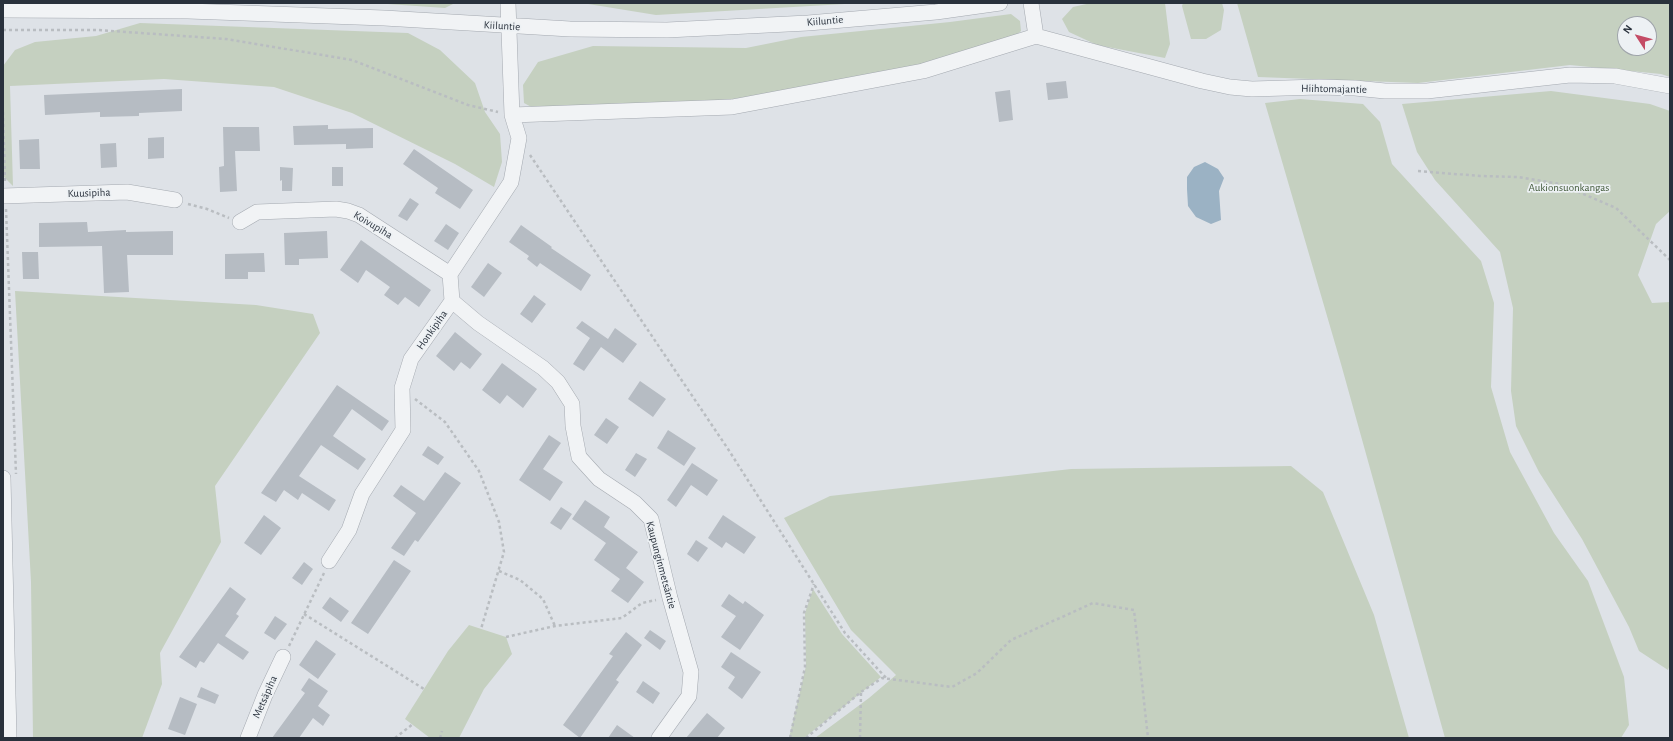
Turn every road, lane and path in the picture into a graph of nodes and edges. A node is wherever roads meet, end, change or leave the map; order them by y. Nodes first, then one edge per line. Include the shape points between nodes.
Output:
1 (508, 3) edge
2 (1000, 3) edge
3 (1031, 3) edge
4 (3, 10) edge
5 (509, 26) junction
6 (3, 30) edge
7 (1036, 36) junction
8 (1670, 86) edge
9 (3, 112) edge
10 (512, 115) junction
11 (519, 138) junction
12 (1418, 171) dead end
13 (4, 196) edge
14 (175, 200) joint
15 (240, 222) joint
16 (1670, 260) edge
17 (450, 274) junction
18 (452, 301) junction
19 (402, 388) junction
20 (10, 479) edge
21 (3, 503) edge
22 (4, 540) edge
23 (330, 560) joint
24 (499, 571) junction
25 (814, 584) junction
26 (670, 598) junction
27 (304, 614) junction
28 (555, 626) junction
29 (481, 629) dead end
30 (506, 637) dead end
31 (283, 657) joint
32 (887, 679) junction
33 (424, 689) dead end
34 (861, 692) junction
35 (412, 724) dead end
36 (442, 732) dead end
37 (9, 738) edge
38 (248, 738) edge
39 (395, 738) edge
40 (440, 738) edge
41 (659, 738) edge
42 (790, 738) edge
43 (806, 738) edge
44 (860, 738) edge
45 (1148, 738) edge

1 - 5 street
2 - 5 street, Kiiluntie via 936,12 815,22 666,30
3 - 7 street
4 - 5 street, Kiiluntie via 196,12 384,18
5 - 10 street
6 - 10 path via 98,30 226,39 352,60 468,105
7 - 8 street, Hiihtomajantie via 1202,81 1252,89 1319,87 1427,91 1570,75 1615,76
7 - 10 street via 923,71 732,107
9 - 13 path
10 - 11 street
11 - 17 street via 510,182
11 - 25 path via 728,449
12 - 16 path via 1518,177 1560,184 1616,208
13 - 14 street, Kuusipiha via 127,192
13 - 20 path
14 - 15 path
15 - 17 street, Koivupiha via 257,212 336,209 348,211 359,214
17 - 18 street, Honkipiha
18 - 19 street, Honkipiha via 411,359
18 - 26 street, Kaupunginmetsäntie via 558,382 572,404 579,457 599,479 635,502 651,519
19 - 23 street, Honkipiha via 403,430 362,494 349,530
19 - 24 path via 445,422 479,471 499,522 504,552
20 - 21 street
21 - 22 street
22 - 37 street
23 - 27 path
24 - 28 path via 520,580 543,599
24 - 29 path
25 - 32 path via 845,633
25 - 42 path via 804,613 805,667
26 - 28 path via 642,603 622,618
26 - 41 street, Kaupunginmetsäntie via 691,672 689,696
27 - 31 path
27 - 33 path
28 - 30 path
31 - 38 street, Metsäpiha
32 - 34 path via 882,678
32 - 45 path via 952,688 977,673 1011,640 1093,603 1134,610
34 - 43 path
34 - 44 path
35 - 39 path
36 - 40 path

